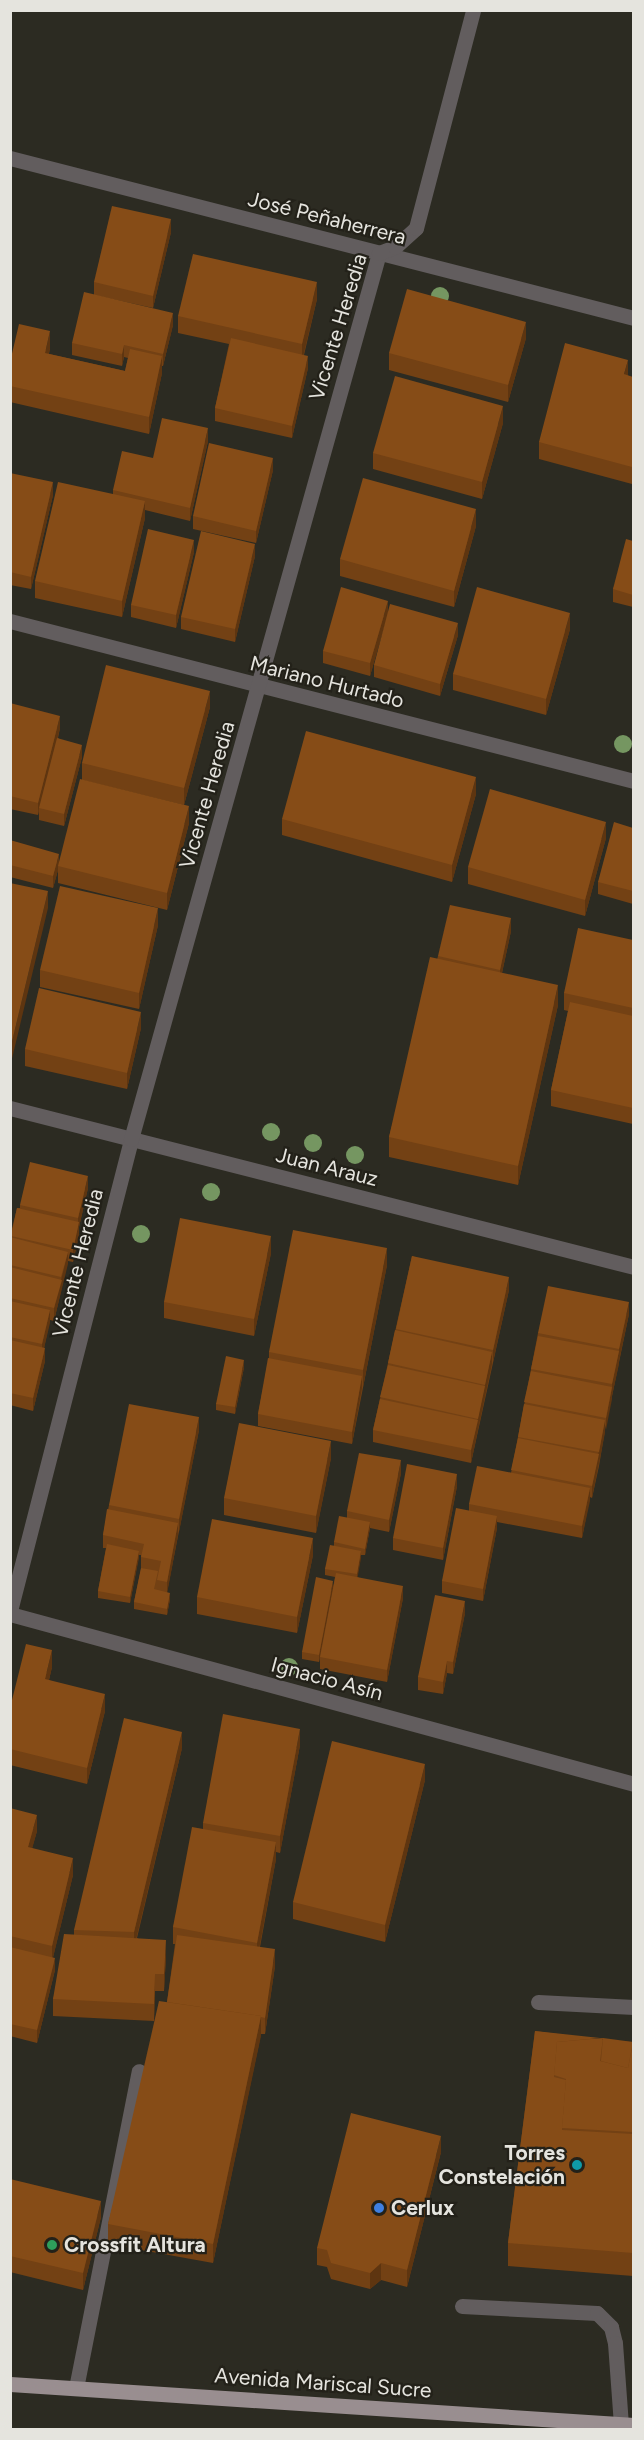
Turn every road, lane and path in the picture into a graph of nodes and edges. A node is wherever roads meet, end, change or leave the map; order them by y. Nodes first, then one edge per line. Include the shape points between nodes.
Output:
1 (473, 10) edge
2 (10, 158) edge
3 (379, 253) junction
4 (633, 318) edge
5 (10, 621) edge
6 (259, 688) junction
7 (633, 781) edge
8 (10, 1108) edge
9 (131, 1139) junction
10 (633, 1267) edge
11 (10, 1612) edge
12 (633, 1784) edge
13 (538, 2002) dead end
14 (633, 2007) edge
15 (139, 2071) dead end
16 (462, 2306) dead end
17 (10, 2384) edge
18 (75, 2388) junction
19 (627, 2425) edge

1 - 3 street, Vicente Heredia via 416,228 395,247
2 - 3 street, José Peñaherrera
3 - 4 street, José Peñaherrera
3 - 6 street, Vicente Heredia
5 - 6 street, Mariano Hurtado
6 - 7 street, Mariano Hurtado
6 - 9 street, Vicente Heredia
8 - 9 street, Juan Arauz
9 - 10 street, Juan Arauz
9 - 11 street, Vicente Heredia
11 - 12 street, Ignacio Asín
13 - 14 street
15 - 18 street
16 - 19 street via 597,2313 611,2327
17 - 18 main road, Avenida Mariscal Sucre
18 - 19 main road, Avenida Mariscal Sucre

